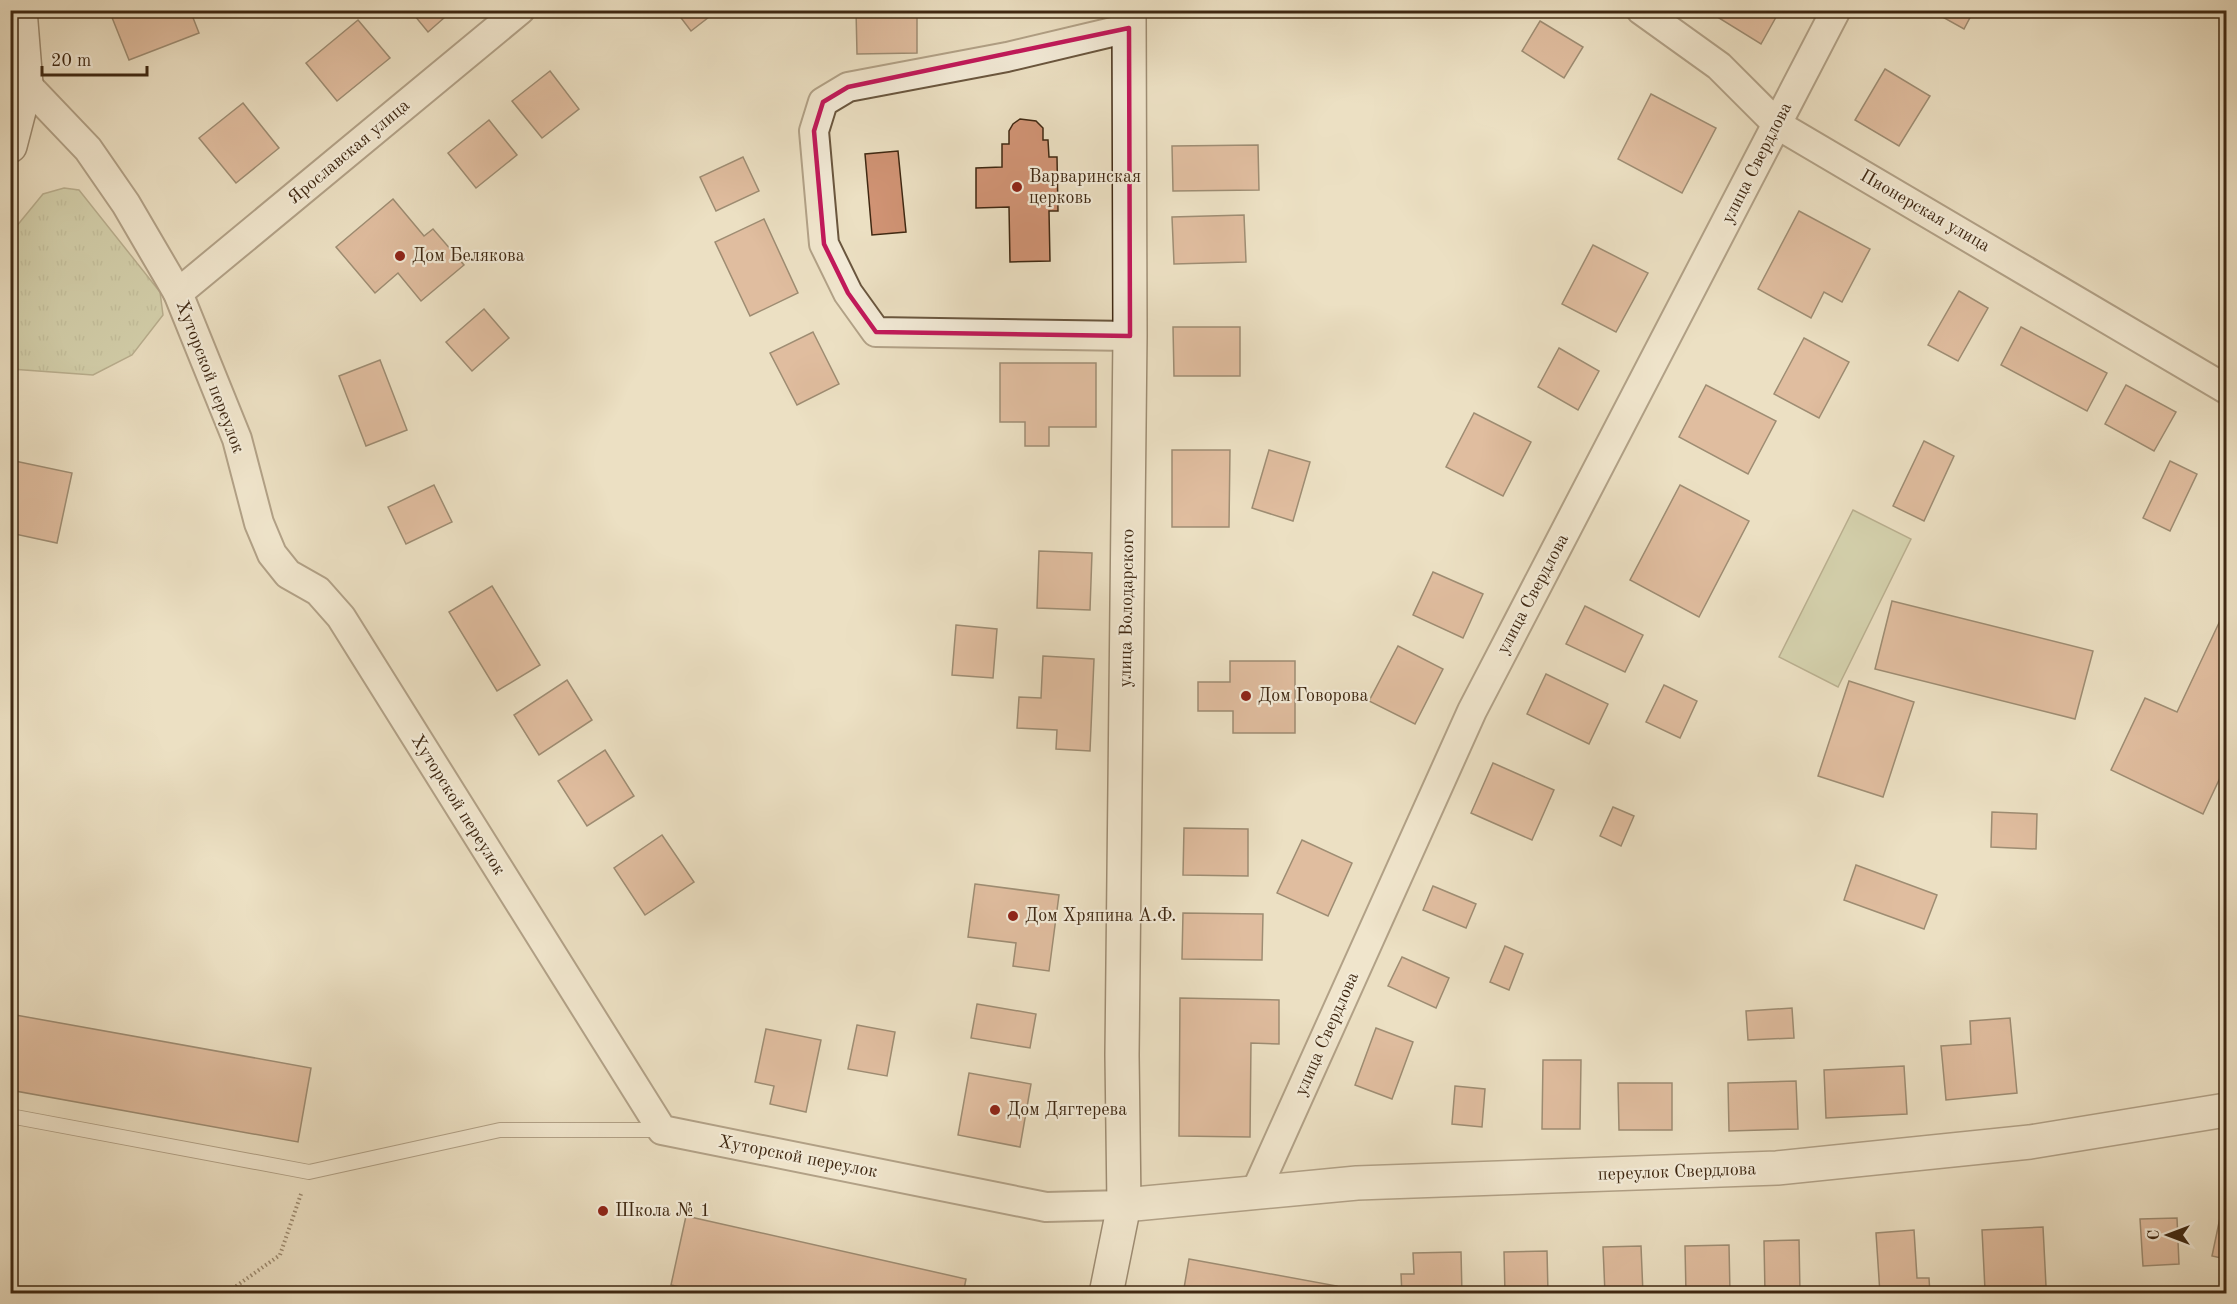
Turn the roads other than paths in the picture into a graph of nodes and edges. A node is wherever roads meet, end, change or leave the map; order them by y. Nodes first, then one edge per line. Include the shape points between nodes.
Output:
1 (20, 10) edge
2 (520, 10) edge
3 (1641, 10) edge
4 (1836, 10) edge
5 (1129, 19) edge
6 (26, 84) junction
7 (1778, 125) junction
8 (10, 146) edge
9 (178, 293) junction
10 (1130, 336) junction
11 (2226, 389) edge
12 (2226, 1110) edge
13 (10, 1116) edge
14 (662, 1130) junction
15 (1256, 1191) junction
16 (1124, 1205) junction
17 (1106, 1293) edge

1 - 6 main road
2 - 9 street, Ярославская улица
3 - 7 street, Пионерская улица via 1719,66
4 - 7 street, улица Свердлова
5 - 10 main road, улица Володарского
5 - 10 street via 1007,57 848,87 823,102 814,131 824,244 848,293 876,333
6 - 8 main road
6 - 9 street, Хуторской переулок via 88,149 126,204
7 - 11 street, Пионерская улица
7 - 15 street, улица Свердлова via 1472,711
9 - 14 street, Хуторской переулок via 237,439 259,523 272,554 288,573 318,591 340,617
10 - 16 main road, улица Володарского via 1122,1043
12 - 15 main road, переулок Свердлова via 2030,1142 1776,1168 1357,1183
13 - 14 lane via 309,1172 500,1130
14 - 16 street, Хуторской переулок via 1046,1207
15 - 16 main road, переулок Свердлова
16 - 17 main road, улица Володарского

